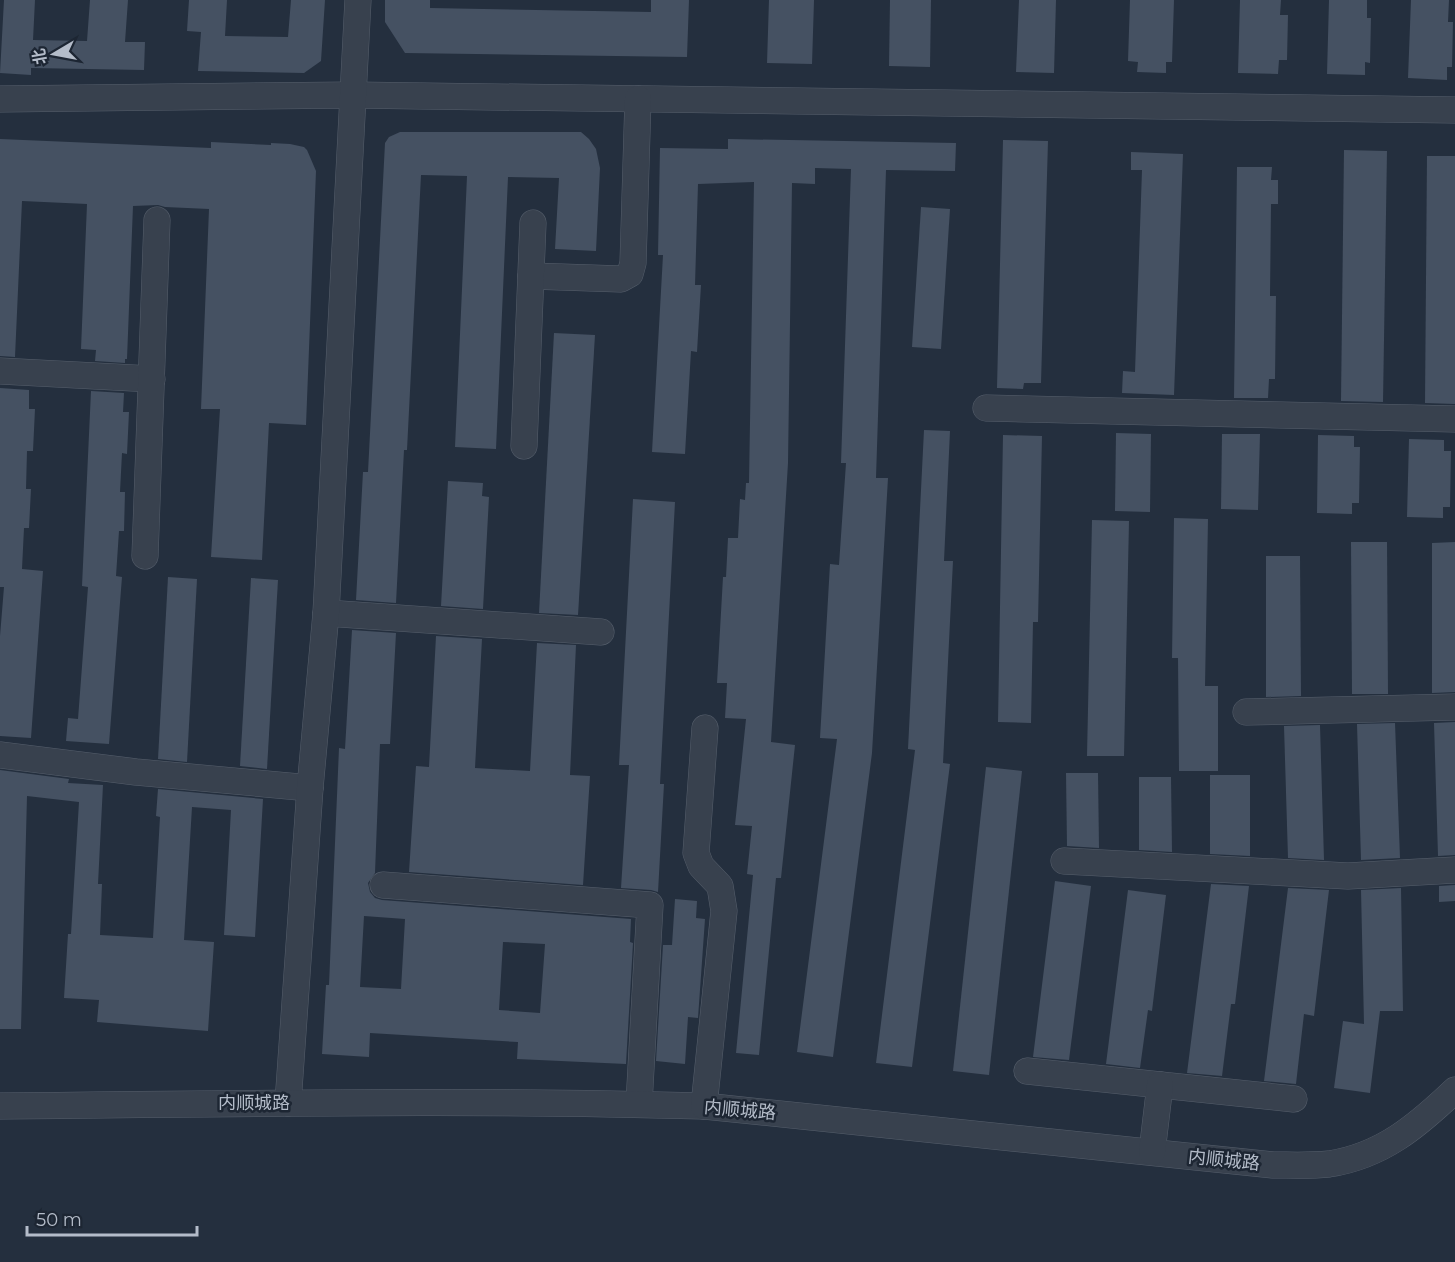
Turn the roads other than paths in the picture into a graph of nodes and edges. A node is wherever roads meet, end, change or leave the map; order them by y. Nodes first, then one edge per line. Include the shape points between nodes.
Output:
1 (358, 0) edge
2 (353, 95) junction
3 (0, 99) edge
4 (639, 99) junction
5 (1455, 110) edge
6 (157, 220) dead end
7 (533, 223) dead end
8 (531, 276) junction
9 (0, 371) edge
10 (152, 379) junction
11 (986, 408) dead end
12 (1455, 419) edge
13 (524, 446) dead end
14 (145, 556) dead end
15 (326, 613) junction
16 (601, 632) dead end
17 (1455, 707) edge
18 (1246, 712) dead end
19 (705, 728) dead end
20 (0, 755) edge
21 (310, 788) junction
22 (1064, 861) dead end
23 (1455, 870) edge
24 (383, 885) dead end
25 (1027, 1071) dead end
26 (1160, 1085) junction
27 (1455, 1090) edge
28 (1294, 1099) dead end
29 (288, 1103) junction
30 (639, 1104) junction
31 (0, 1106) edge
32 (704, 1106) junction
33 (1152, 1152) junction

1 - 2 street
2 - 3 street
2 - 4 street
2 - 15 street
4 - 5 street
4 - 8 street via 630,274 621,279
6 - 10 street
7 - 8 street
8 - 13 street
9 - 10 street
10 - 14 street
11 - 12 street
15 - 16 street
15 - 21 street
17 - 18 street
19 - 32 street via 696,853 701,866 720,886 724,911
20 - 21 street
21 - 29 street
22 - 23 street via 1347,876
24 - 30 street via 650,905
25 - 26 street
26 - 28 street
26 - 33 street
27 - 33 street, 内顺城路 via 1416,1125 1378,1150 1328,1164 1273,1165
29 - 30 street, 内顺城路
29 - 31 street, 内顺城路
30 - 32 street, 内顺城路
32 - 33 street, 内顺城路

